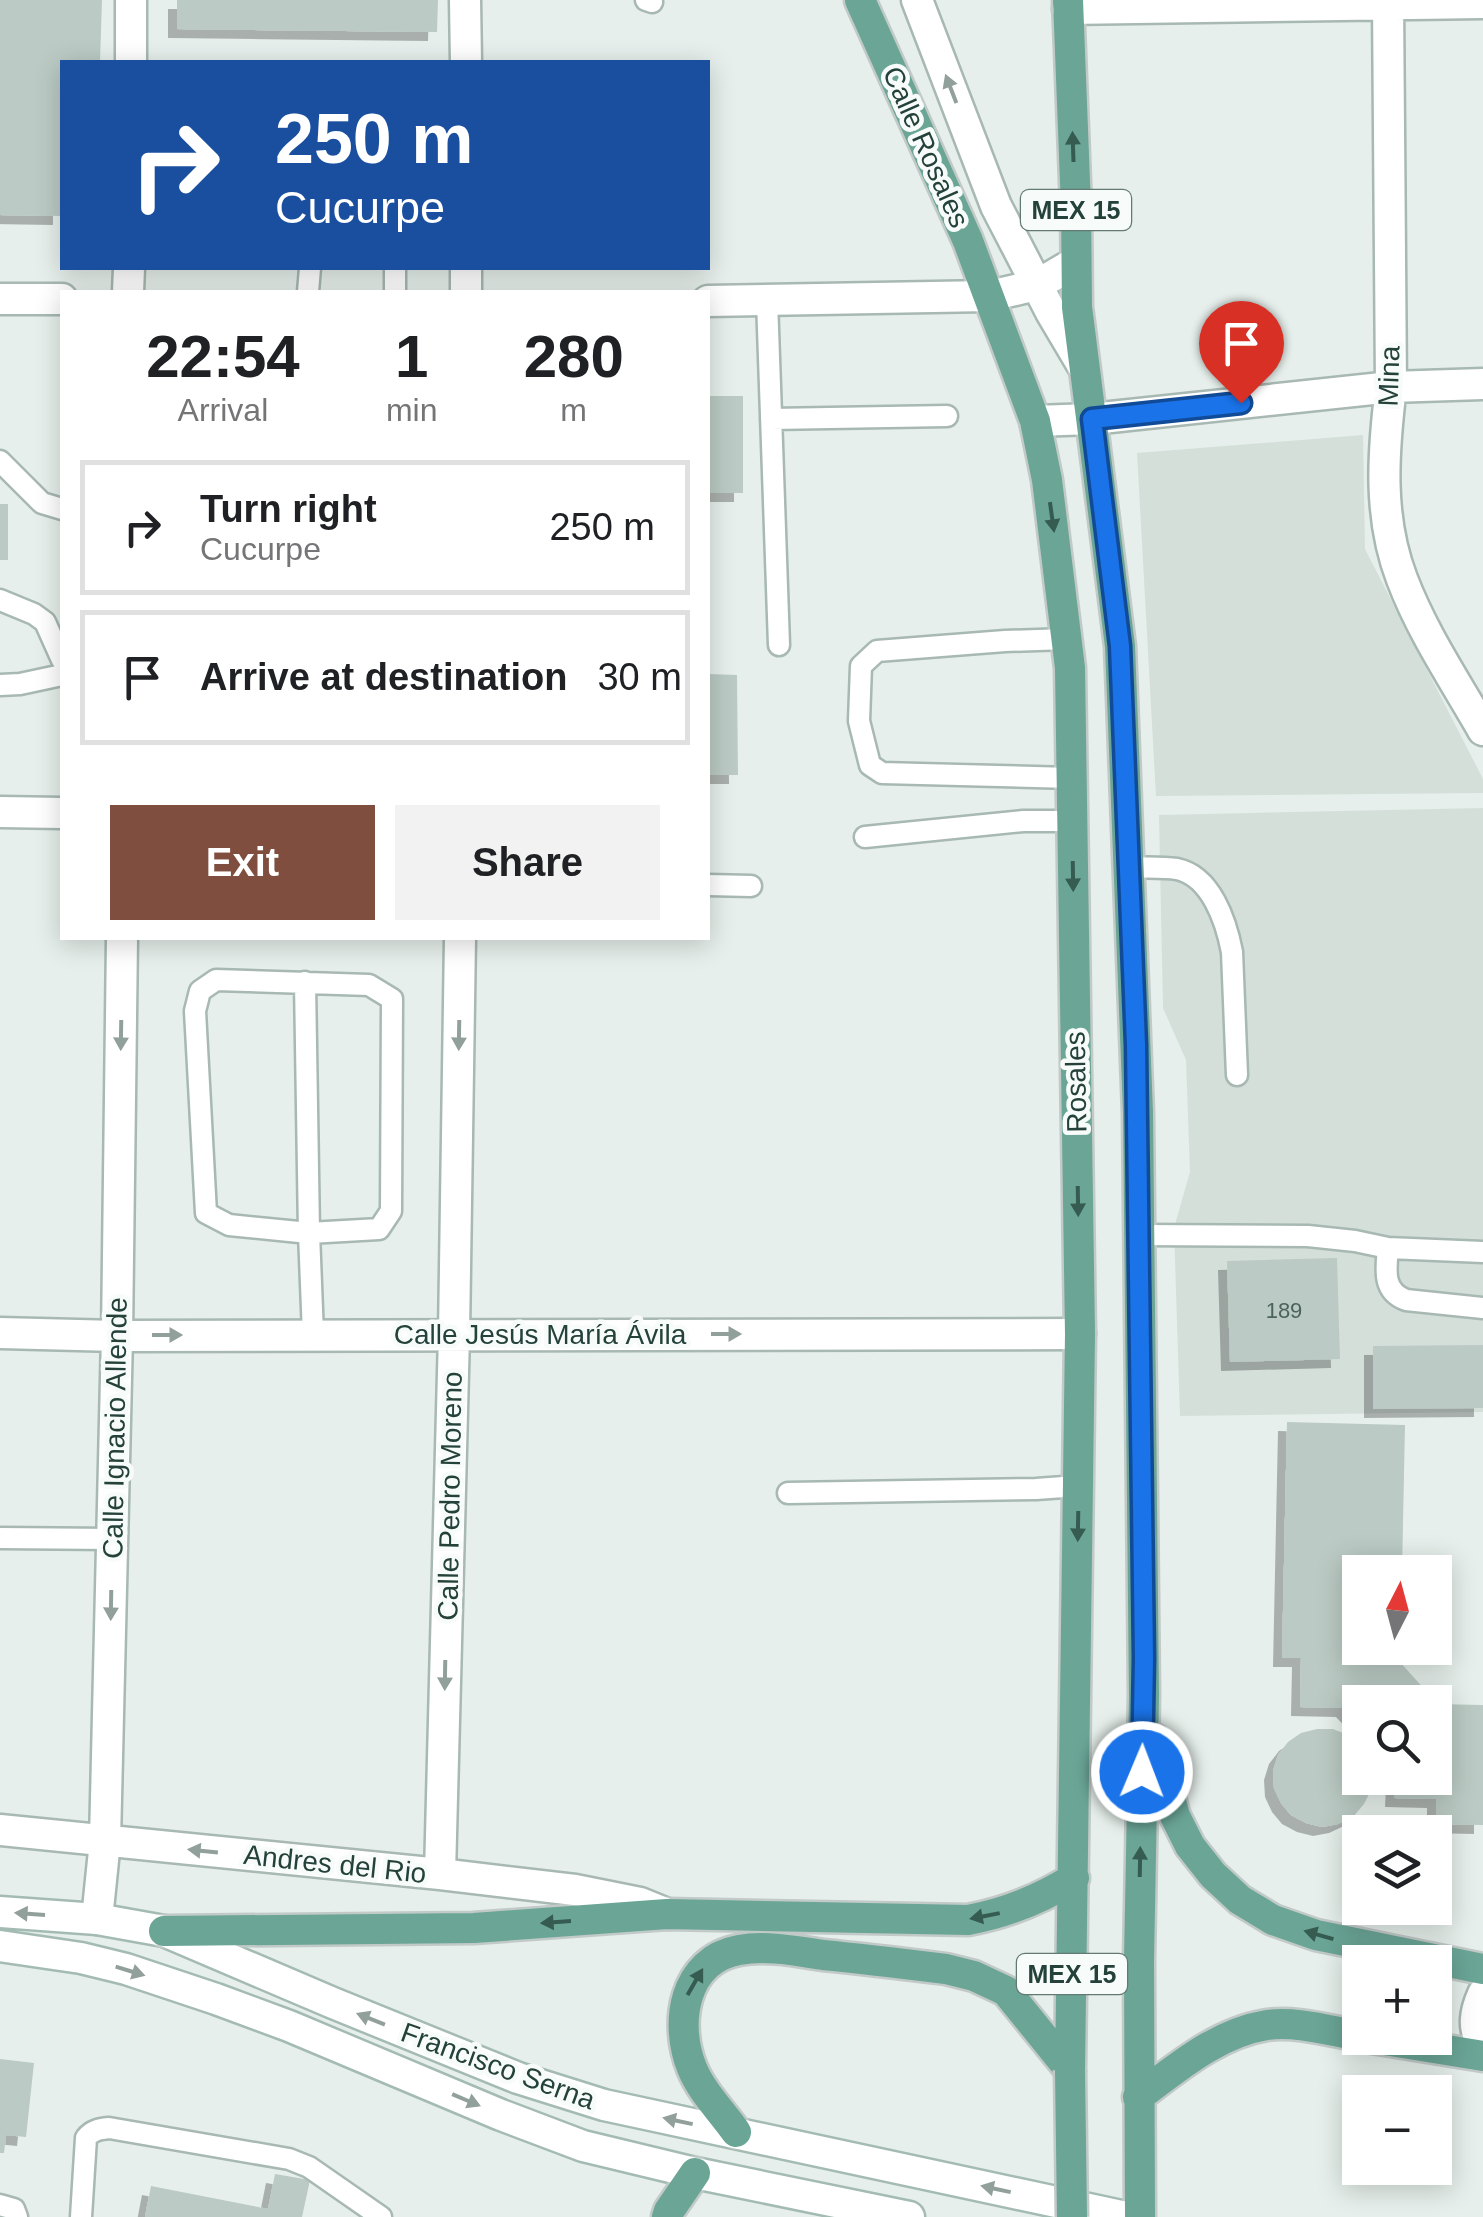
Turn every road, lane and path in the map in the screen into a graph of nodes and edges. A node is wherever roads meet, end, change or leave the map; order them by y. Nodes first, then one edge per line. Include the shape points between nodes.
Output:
1 (131, 0) edge
2 (465, 0) edge
3 (860, 0) edge
4 (917, 0) edge
5 (1387, 3) edge
6 (1483, 3) edge
7 (1068, 4) edge
8 (130, 60) edge
9 (466, 60) edge
10 (1076, 262) junction
11 (1037, 285) junction
12 (990, 296) junction
13 (0, 300) edge
14 (60, 300) edge
15 (767, 300) junction
16 (710, 302) edge
17 (1083, 366) junction
18 (1483, 384) edge
19 (1391, 387) junction
20 (947, 416) dead end
21 (771, 419) junction
22 (1092, 419) junction
23 (1035, 421) junction
24 (0, 461) edge
25 (60, 509) edge
26 (0, 600) edge
27 (1067, 640) junction
28 (779, 645) dead end
29 (60, 656) edge
30 (60, 676) edge
31 (0, 685) edge
32 (1483, 730) edge
33 (1072, 778) junction
34 (0, 812) edge
35 (60, 812) edge
36 (1072, 821) junction
37 (865, 837) dead end
38 (1128, 867) junction
39 (710, 885) edge
40 (751, 886) dead end
41 (122, 940) edge
42 (460, 940) edge
43 (306, 982) junction
44 (1238, 1075) dead end
45 (309, 1232) junction
46 (1139, 1235) junction
47 (1388, 1248) junction
48 (1483, 1252) edge
49 (1483, 1308) edge
50 (0, 1333) edge
51 (454, 1334) junction
52 (1080, 1334) junction
53 (313, 1335) junction
54 (118, 1336) junction
55 (1078, 1486) junction
56 (788, 1493) dead end
57 (0, 1538) edge
58 (112, 1540) junction
59 (1144, 1696) junction
60 (0, 1830) edge
61 (105, 1841) junction
62 (440, 1874) junction
63 (1074, 1878) junction
64 (0, 1912) edge
65 (667, 1914) junction
66 (97, 1919) junction
67 (164, 1931) junction
68 (0, 1946) edge
69 (1483, 1969) edge
70 (1483, 1994) edge
71 (1342, 2033) edge
72 (1483, 2046) edge
73 (1452, 2051) edge
74 (1483, 2056) edge
75 (1070, 2070) junction
76 (1139, 2112) junction
77 (736, 2132) junction
78 (694, 2173) junction
79 (0, 2205) edge
80 (17, 2217) edge
81 (81, 2217) edge
82 (381, 2217) edge
83 (667, 2217) edge
84 (910, 2217) edge
85 (1072, 2217) edge
86 (1126, 2217) edge
87 (1140, 2217) edge

1 - 8 street
2 - 9 street
3 - 12 main road, Calle Rosales / MEX 15
11 -> 4 street, Calle Rosales via 996,206
5 - 6 street
5 - 7 street
5 - 19 street, Mina
10 -> 7 main road, MEX 15
10 - 11 street
10 - 17 main road, MEX 15
11 - 12 street
11 - 17 street, Calle Rosales
12 - 15 street
12 - 23 main road, Rosales / MEX 15
13 - 14 street
15 - 16 street
15 - 21 lane
17 - 22 main road, MEX 15
18 - 19 street
19 - 22 street
19 - 32 street, Mina via 1384,445 1389,532 1402,579
20 - 21 lane
21 - 28 lane
22 - 23 street
22 - 38 main road, MEX 15 via 1120,646
23 -> 27 main road, Rosales / MEX 15
24 - 25 lane via 42,502
26 - 29 lane via 45,622
27 - 33 main road, Rosales / MEX 15
27 - 33 lane via 877,651 861,666 860,721 870,765 882,774
30 - 31 lane
33 - 36 main road, Rosales / MEX 15
34 - 35 street
36 - 37 lane
36 -> 52 main road, Rosales / MEX 15
38 - 44 lane via 1179,870 1196,878 1218,908 1232,952
38 - 46 main road, MEX 15
39 - 40 lane
41 -> 54 street, Calle Ignacio Allende
42 -> 51 street, Calle Pedro Moreno
43 - 45 lane
43 - 45 lane via 368,984 392,999 391,1211 378,1229
43 - 45 lane via 216,980 200,990 195,1011 206,1212 229,1225
45 - 53 lane
46 - 47 lane via 1308,1236
46 - 59 main road, MEX 15
47 - 48 lane
47 - 49 lane via 1388,1286 1395,1296
50 - 54 street, Calle Jesús María Ávila
51 -> 52 street, Calle Jesús María Ávila
51 - 53 street, Calle Jesús María Ávila
51 -> 62 street, Calle Pedro Moreno
52 - 55 main road, Rosales / MEX 15
54 -> 53 street, Calle Jesús María Ávila
54 - 58 street, Calle Ignacio Allende
55 - 56 lane
55 -> 63 main road, Rosales / MEX 15
57 - 58 lane
58 -> 61 street, Calle Ignacio Allende
69 -> 59 main road via 1316,1935 1240,1900 1190,1846 1162,1774
76 -> 59 main road, MEX 15
60 - 61 street, Andres del Rio
62 -> 61 street, Andres del Rio
61 - 66 street, Calle Ignacio Allende
62 - 65 street, Andres del Rio via 574,1890
63 -> 65 main road via 1000,1914 968,1920
63 - 75 main road, MEX 15
66 -> 64 street, Francisco Serna
65 -> 67 main road via 474,1928
66 - 67 street, Francisco Serna
77 -> 67 street, Francisco Serna via 604,2105 518,2078
68 -> 78 street, Francisco Serna via 144,1975 290,2026 583,2146
70 - 72 street via 1475,2012
71 - 76 main road via 1269,2025 1216,2042 1184,2063
73 - 74 main road
77 -> 75 main road via 693,2071 682,2025 692,1982 706,1965 740,1950 974,1976 1006,1991
75 - 85 main road, MEX 15, bridge
76 - 87 main road, MEX 15
86 -> 77 street, Francisco Serna
78 - 83 main road
78 - 84 street, Francisco Serna
79 - 80 lane
81 - 82 lane via 86,2138 109,2128 289,2159

